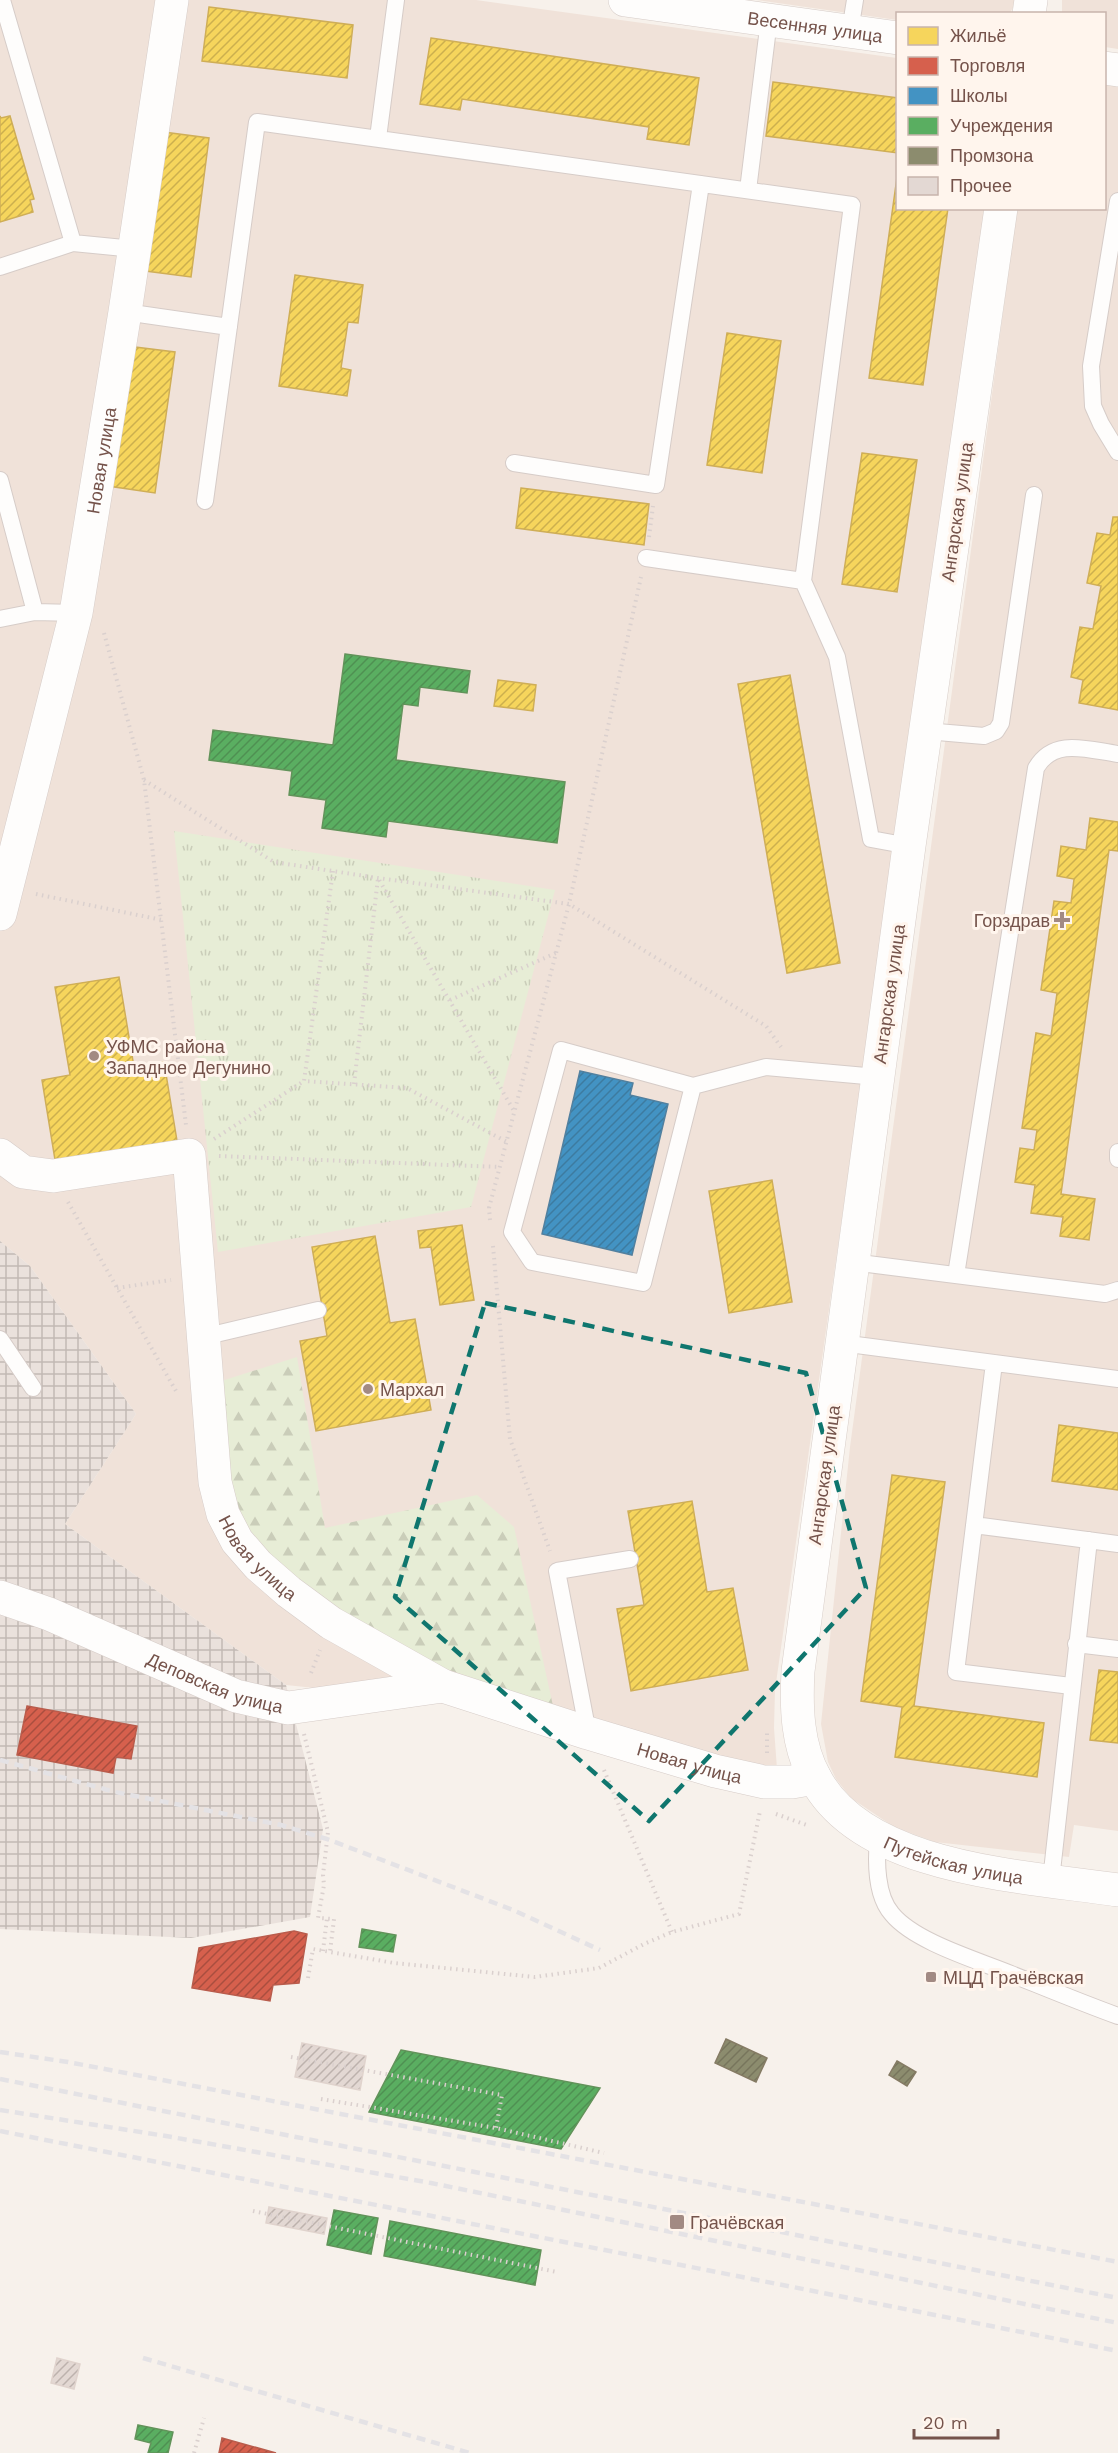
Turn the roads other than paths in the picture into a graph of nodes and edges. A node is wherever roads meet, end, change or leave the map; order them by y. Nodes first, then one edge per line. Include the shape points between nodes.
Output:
1 (2, 0) edge
2 (172, 0) edge
3 (396, 0) edge
4 (625, 0) edge
5 (689, 4) edge
6 (853, 16) edge
7 (769, 20) junction
8 (896, 38) edge
9 (378, 138) junction
10 (701, 184) junction
11 (748, 190) junction
12 (1118, 201) edge
13 (1001, 210) edge
14 (74, 243) junction
15 (135, 249) junction
16 (0, 267) edge
17 (125, 312) junction
18 (229, 327) junction
19 (1118, 452) edge
20 (514, 464) dead end
21 (0, 480) edge
22 (1034, 495) dead end
23 (205, 501) dead end
24 (646, 558) road end
25 (803, 580) junction
26 (35, 612) junction
27 (76, 613) junction
28 (0, 619) edge
29 (926, 731) junction
30 (1118, 754) edge
31 (909, 846) junction
32 (2, 892) edge
33 (877, 1077) junction
34 (693, 1086) junction
35 (1118, 1152) edge
36 (0, 1155) edge
37 (1118, 1158) edge
38 (852, 1262) junction
39 (956, 1275) junction
40 (1118, 1290) edge
41 (318, 1310) dead end
42 (203, 1337) junction
43 (0, 1339) edge
44 (841, 1343) junction
45 (994, 1363) junction
46 (1118, 1379) edge
47 (33, 1388) dead end
48 (974, 1525) junction
49 (1089, 1540) junction
50 (1118, 1544) edge
51 (630, 1559) dead end
52 (0, 1597) edge
53 (1076, 1644) junction
54 (1118, 1649) edge
55 (443, 1686) junction
56 (1071, 1686) junction
57 (588, 1733) junction
58 (815, 1778) junction
59 (878, 1839) junction
60 (1051, 1880) junction
61 (1118, 1890) edge
62 (1118, 2016) edge

1 - 14 lane
2 - 15 street, Новая улица
3 - 9 lane
4 - 5 street, Весенняя улица
5 - 7 street, Весенняя улица
6 - 7 street, Весенняя улица
6 - 8 street, Весенняя улица
7 - 11 lane
9 - 10 lane
9 - 18 lane via 257,122
10 - 11 lane
10 - 20 lane via 656,484
11 - 25 lane via 852,205
12 - 19 lane via 1091,366 1094,406
13 - 29 street, Ангарская улица
14 - 15 lane
14 - 16 lane
15 - 17 street, Новая улица
17 - 18 lane
17 - 27 street, Новая улица
18 - 23 lane
21 - 26 lane
22 - 29 lane via 1001,723 996,731 984,736
24 - 25 lane
25 - 31 lane via 837,657 871,839
26 - 27 lane
26 - 28 lane
27 - 32 street, Новая улица
29 - 31 street, Ангарская улица
30 - 39 lane via 1065,747 1042,757 1036,768
31 - 33 street, Ангарская улица
33 - 34 lane via 766,1067
33 - 38 street, Ангарская улица
34 - 34 lane via 561,1050 512,1233 532,1262 643,1283
35 - 37 lane
36 - 42 street, Новая улица via 23,1172 53,1176 189,1155
38 - 39 lane
38 - 44 street, Ангарская улица
39 - 40 lane via 1105,1294
41 - 42 lane
42 - 55 street, Новая улица via 211,1454 223,1514 237,1541 258,1565 331,1623
43 - 47 lane
44 - 45 lane
44 - 58 street, Ангарская улица via 798,1671 796,1711
45 - 46 lane
45 - 48 lane
48 - 49 lane
48 - 56 lane via 957,1672
49 - 50 lane
49 - 53 lane
51 - 57 lane via 557,1571
52 - 55 street, Деповская улица via 49,1614 236,1696 288,1708
53 - 54 lane
53 - 56 lane
55 - 57 street, Новая улица
56 - 60 lane
57 - 58 street, Новая улица via 764,1782
58 - 59 street, Путейская улица via 836,1807
59 - 60 street, Путейская улица via 983,1871
59 - 62 lane via 876,1859 881,1891 890,1913 905,1928
60 - 61 street, Путейская улица

